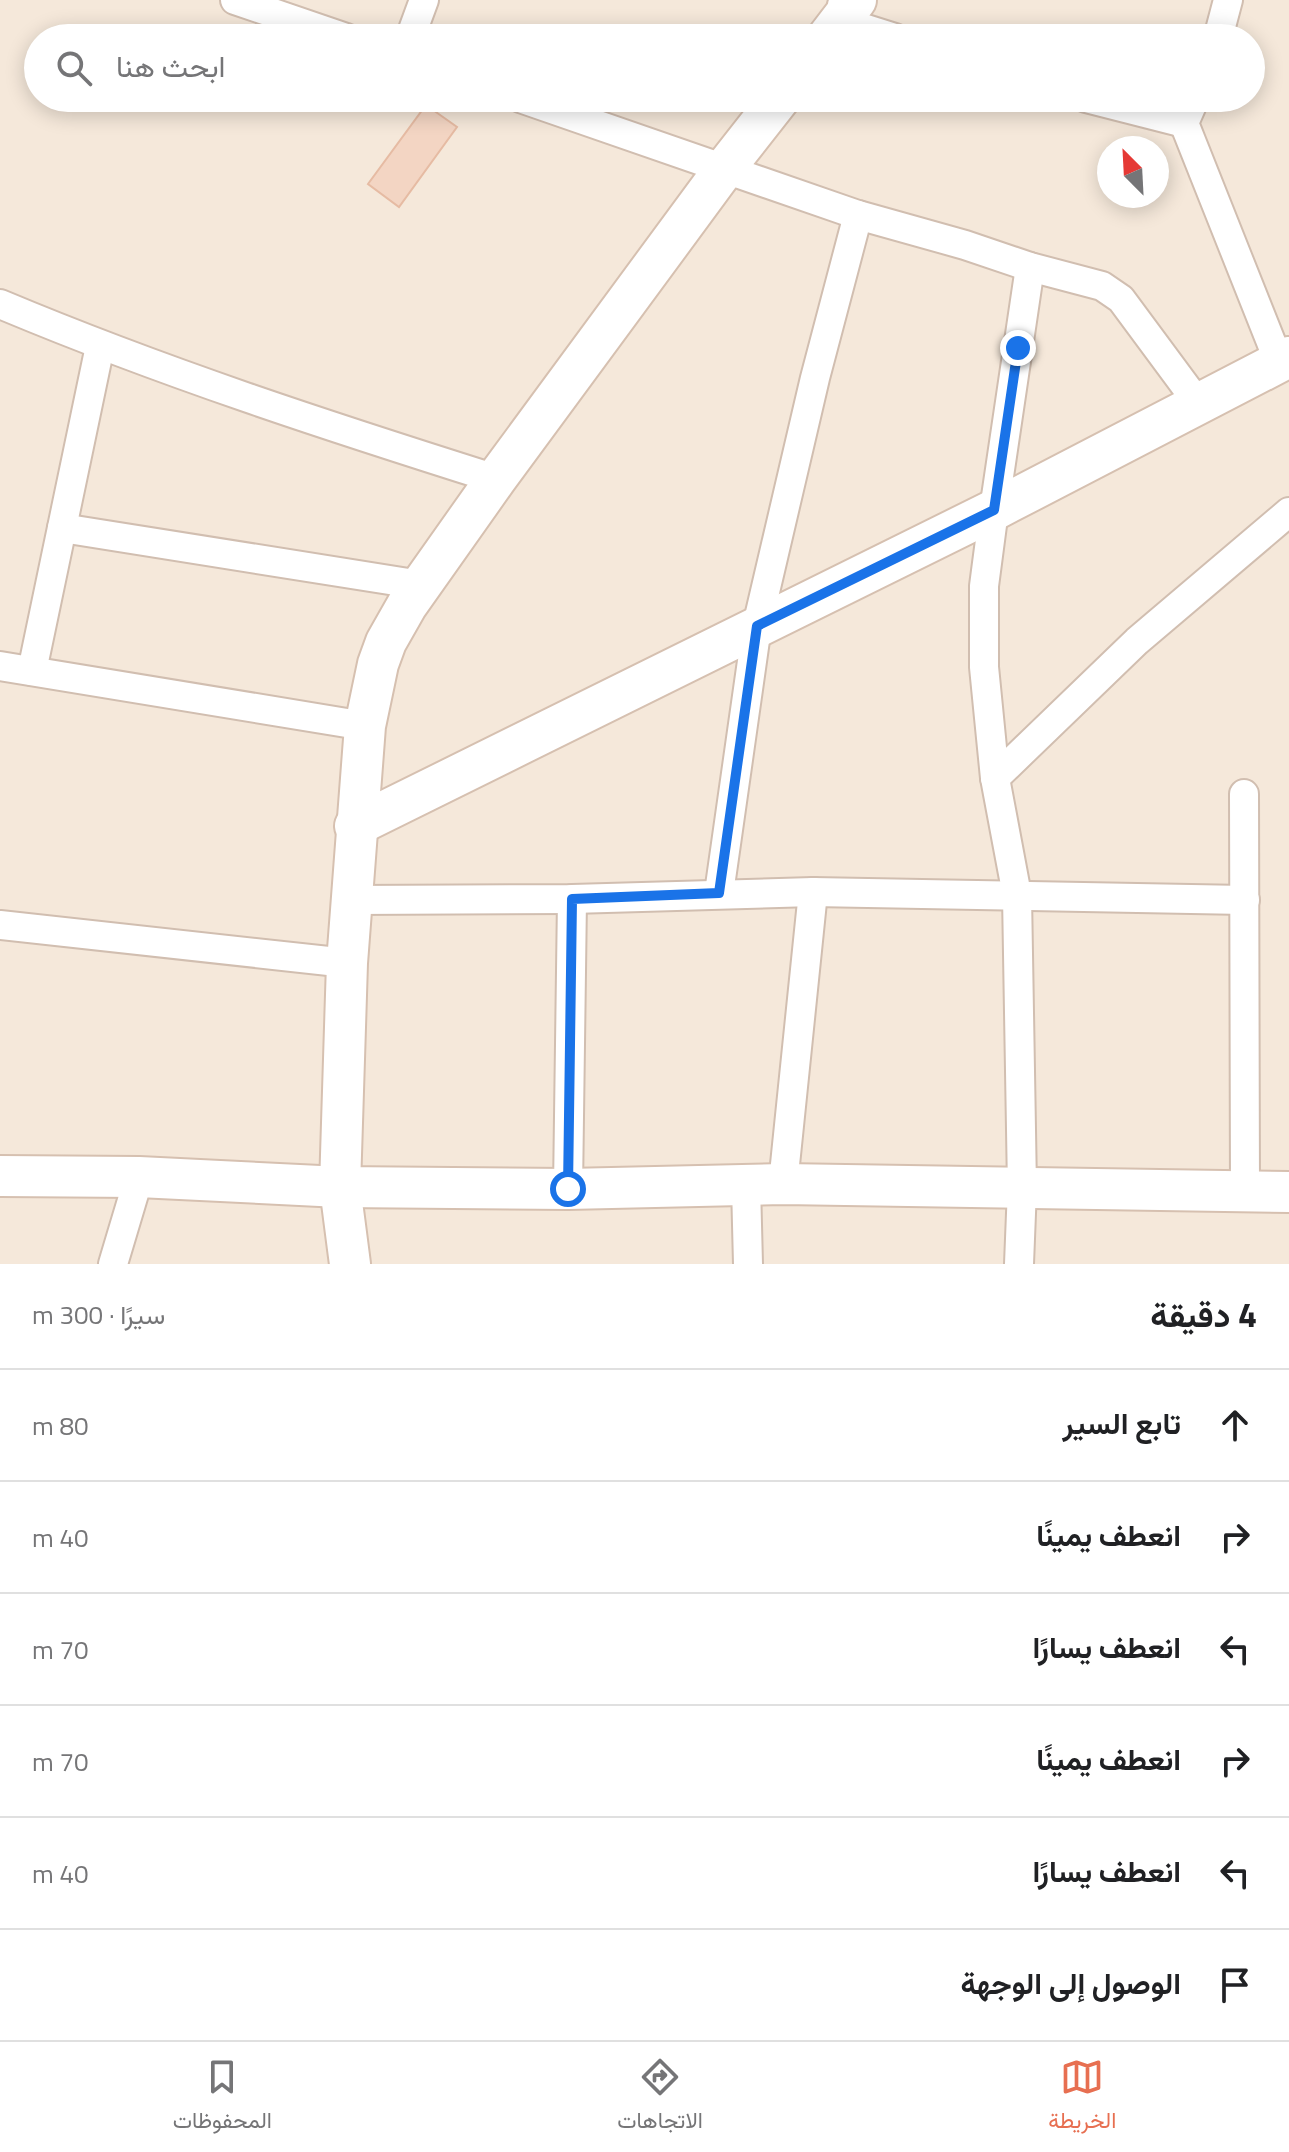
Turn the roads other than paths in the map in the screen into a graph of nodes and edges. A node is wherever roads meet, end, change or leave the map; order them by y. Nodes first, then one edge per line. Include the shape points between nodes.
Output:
1 (235, 0) edge
2 (424, 0) edge
3 (1228, 0) edge
4 (842, 15) edge
5 (305, 24) edge
6 (415, 24) edge
7 (863, 24) edge
8 (1222, 24) edge
9 (561, 112) edge
10 (769, 112) edge
11 (1191, 112) edge
12 (725, 168) junction
13 (858, 215) junction
14 (1030, 267) junction
15 (0, 304) edge
16 (100, 346) junction
17 (1284, 360) edge
18 (1198, 403) junction
19 (496, 479) junction
20 (994, 510) junction
21 (1289, 512) edge
22 (62, 528) junction
23 (421, 585) junction
24 (757, 626) junction
25 (0, 666) edge
26 (32, 671) junction
27 (365, 726) junction
28 (995, 778) junction
29 (1244, 794) dead end
30 (355, 826) junction
31 (813, 892) junction
32 (719, 893) junction
33 (1017, 895) junction
34 (572, 899) junction
35 (351, 900) junction
36 (1245, 900) junction
37 (0, 925) edge
38 (347, 963) junction
39 (0, 1176) edge
40 (139, 1177) junction
41 (765, 1184) junction
42 (340, 1187) junction
43 (1022, 1188) junction
44 (568, 1189) junction
45 (1245, 1192) junction
46 (1289, 1192) edge
47 (113, 1264) edge
48 (350, 1264) edge
49 (748, 1264) edge
50 (1019, 1264) edge

1 - 5 street
2 - 6 street
3 - 8 street
4 - 7 street
9 - 12 street
10 - 12 street
11 - 17 street
12 - 13 street
12 - 19 street
13 - 14 street
13 - 24 street
14 - 18 street via 1102,286 1121,299
14 - 20 street
15 - 16 street
16 - 19 street
16 - 22 street
17 - 18 street
18 - 20 street
19 - 23 street
20 - 24 street
20 - 28 street via 984,586 984,667
21 - 28 street via 1137,641
22 - 23 street
22 - 26 street
23 - 27 street via 386,642
24 - 30 street
24 - 32 street
25 - 26 street
26 - 27 street
27 - 30 street
28 - 33 street
29 - 36 street
30 - 35 street
31 - 32 street
31 - 33 street
31 - 41 street
32 - 34 street
33 - 36 street
33 - 43 street
34 - 35 street
34 - 44 street
35 - 38 street
36 - 45 street
37 - 38 street
38 - 42 street
39 - 40 street
40 - 42 street
40 - 47 street
41 - 43 street
41 - 44 street
41 - 49 street
42 - 44 street
42 - 48 street
43 - 45 street
43 - 50 street
45 - 46 street

